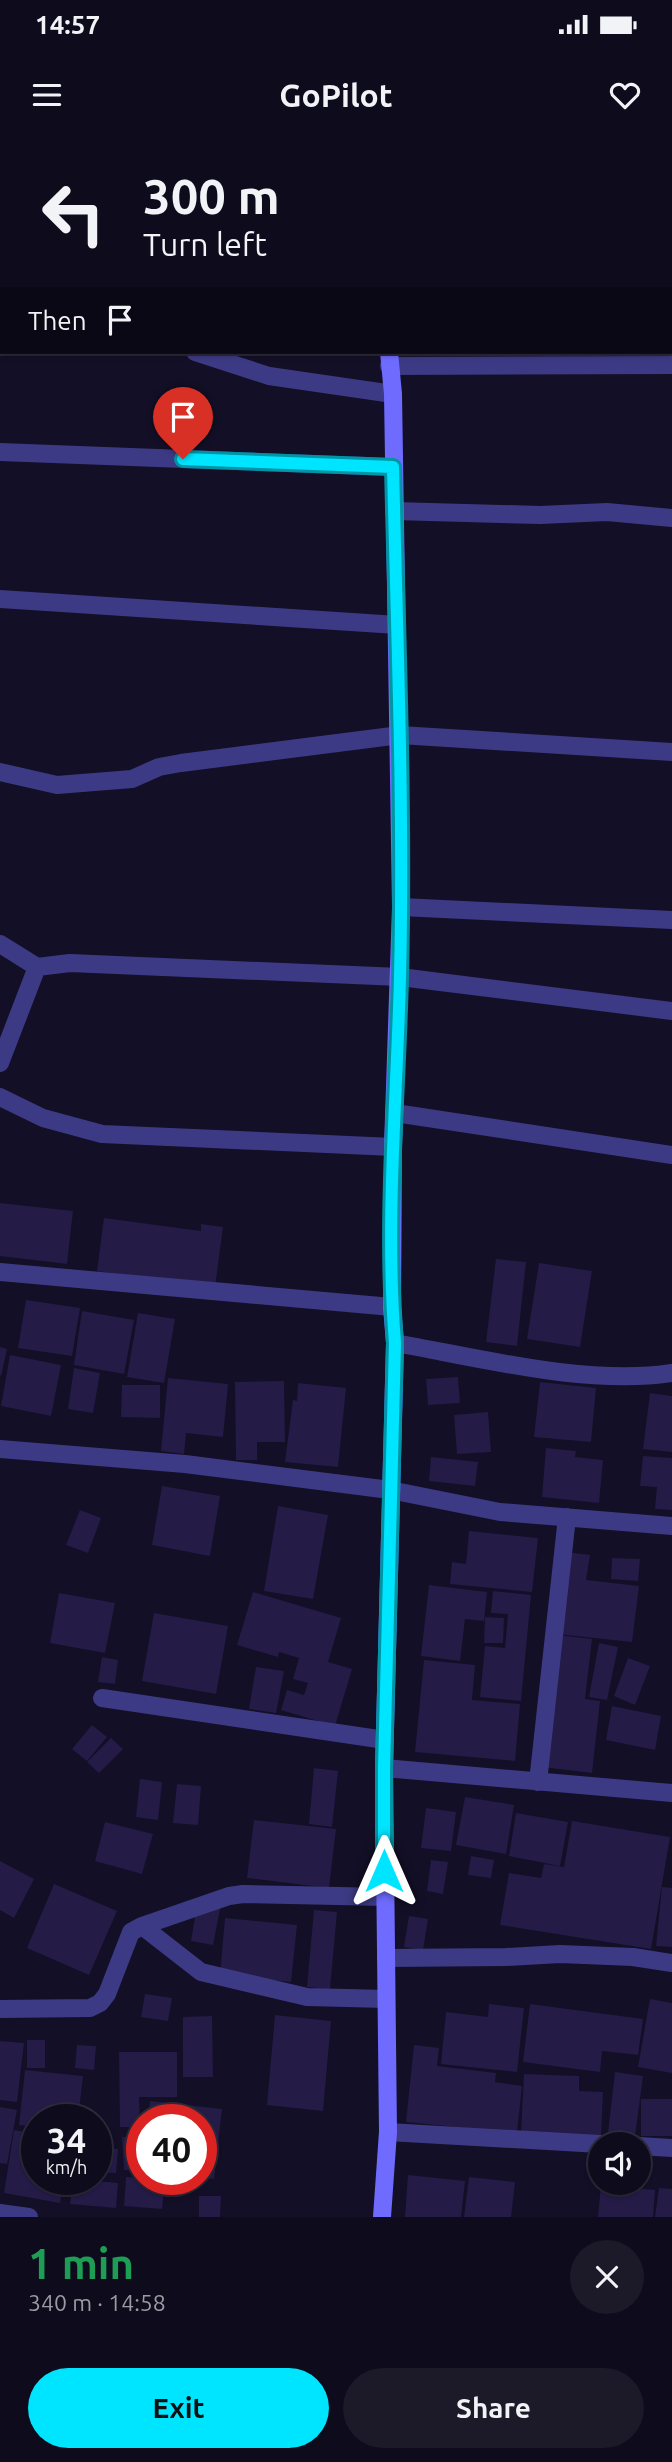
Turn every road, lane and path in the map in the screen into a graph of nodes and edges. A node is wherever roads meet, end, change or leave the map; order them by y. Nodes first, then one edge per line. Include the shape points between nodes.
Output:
1 (201, 354) edge
2 (389, 359) edge
3 (672, 365) edge
4 (393, 394) junction
5 (0, 452) edge
6 (393, 467) junction
7 (394, 511) junction
8 (672, 518) edge
9 (0, 599) edge
10 (397, 625) junction
11 (400, 735) junction
12 (672, 752) edge
13 (0, 772) edge
14 (401, 907) junction
15 (672, 920) edge
16 (0, 944) edge
17 (37, 967) junction
18 (400, 977) junction
19 (672, 1011) edge
20 (0, 1063) edge
21 (0, 1097) edge
22 (395, 1113) junction
23 (393, 1147) junction
24 (672, 1155) edge
25 (0, 1272) edge
26 (392, 1307) junction
27 (395, 1343) junction
28 (672, 1373) edge
29 (0, 1449) edge
30 (390, 1490) junction
31 (567, 1517) junction
32 (672, 1527) edge
33 (102, 1698) dead end
34 (386, 1740) junction
35 (384, 1768) junction
36 (538, 1782) junction
37 (672, 1793) edge
38 (385, 1897) junction
39 (142, 1926) junction
40 (386, 1958) junction
41 (672, 1963) edge
42 (386, 1999) junction
43 (0, 2009) edge
44 (388, 2132) junction
45 (588, 2143) edge
46 (651, 2147) edge
47 (672, 2148) edge
48 (0, 2213) edge
49 (29, 2217) edge
50 (382, 2217) edge

1 - 4 street via 269,376
2 - 3 street
2 - 4 street
4 - 6 street
5 - 6 street
6 - 7 street
7 - 8 street via 607,512
7 - 10 street
9 - 10 street
10 - 11 street
11 - 12 street
11 - 13 street via 181,763 132,779 57,785
11 - 14 street
14 - 15 street
14 - 18 street
16 - 17 street
17 - 18 street via 70,963
17 - 20 street
18 - 19 street
18 - 22 street
21 - 23 street via 43,1118 102,1134
22 - 23 street
22 - 24 street
23 - 26 street
25 - 26 street
26 - 27 street
27 - 28 street via 616,1378
27 - 30 street
29 - 30 street via 185,1464
30 - 31 street via 500,1511
30 - 34 street
31 - 32 street
31 - 36 street
33 - 34 street
34 - 35 street
35 - 36 street
35 - 38 street
36 - 37 street
38 - 39 street via 243,1894
38 - 40 street
39 - 42 street via 201,1972 307,1997
39 - 43 street via 125,1942 100,2003 90,2008
40 - 41 street via 560,1954 633,1956
40 - 42 street
42 - 44 street
44 - 45 street
44 - 50 street
46 - 47 street
48 - 49 street

